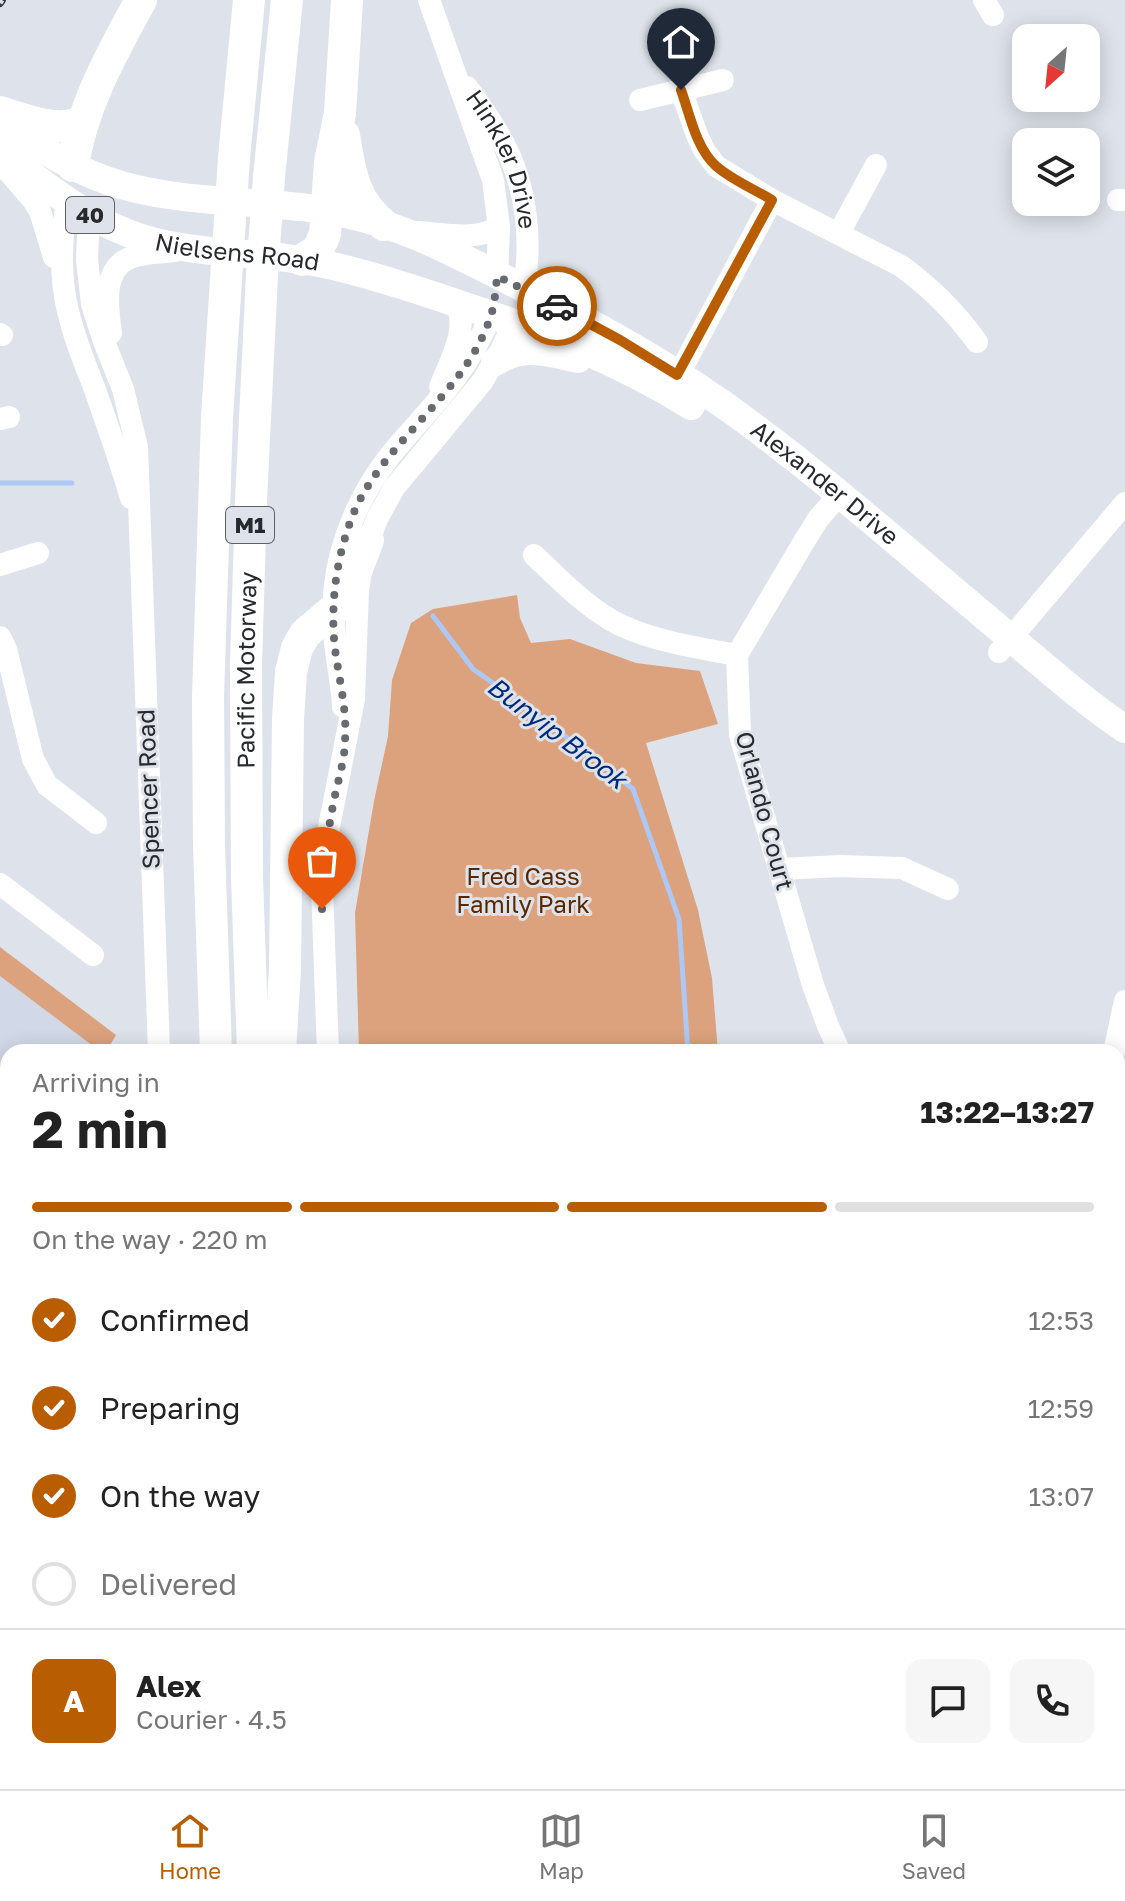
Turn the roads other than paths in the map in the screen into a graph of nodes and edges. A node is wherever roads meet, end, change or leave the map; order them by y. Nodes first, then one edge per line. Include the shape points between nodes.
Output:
1 (141, 0) edge
2 (249, 0) edge
3 (287, 0) edge
4 (347, 0) edge
5 (429, 0) edge
6 (453, 66) junction
7 (723, 80) dead end
8 (681, 90) junction
9 (640, 100) dead end
10 (0, 112) edge
11 (340, 113) junction
12 (0, 120) edge
13 (83, 122) junction
14 (0, 151) edge
15 (0, 162) edge
16 (876, 165) dead end
17 (73, 166) junction
18 (772, 200) junction
19 (78, 208) junction
20 (319, 210) junction
21 (499, 227) junction
22 (393, 228) junction
23 (839, 233) junction
24 (192, 248) junction
25 (302, 260) junction
26 (497, 276) junction
27 (524, 289) junction
28 (65, 297) junction
29 (455, 302) junction
30 (503, 318) junction
31 (977, 342) dead end
32 (495, 362) junction
33 (666, 383) junction
34 (123, 389) junction
35 (433, 407) junction
36 (834, 501) junction
37 (1125, 503) edge
38 (139, 526) junction
39 (368, 540) junction
40 (38, 553) dead end
41 (534, 555) dead end
42 (0, 565) edge
43 (333, 611) junction
44 (0, 637) edge
45 (1005, 645) junction
46 (737, 655) junction
47 (1125, 729) edge
48 (345, 741) junction
49 (1125, 748) edge
50 (96, 823) dead end
51 (781, 869) junction
52 (0, 884) edge
53 (948, 889) dead end
54 (93, 955) dead end
55 (1125, 1001) edge
56 (159, 1044) edge
57 (216, 1044) edge
58 (253, 1044) edge
59 (280, 1044) edge
60 (328, 1044) edge
61 (836, 1044) edge
62 (1116, 1044) edge

1 - 13 highway
2 - 57 highway, Pacific Motorway / M1 via 216,432 208,697
3 - 58 highway, Pacific Motorway / M1 via 262,275 250,531 246,694
4 - 11 highway
5 - 6 street, Hinkler Drive
6 - 21 street, Hinkler Drive via 493,180
6 - 27 street, Hinkler Drive via 494,127 516,174 527,234
7 - 8 street
8 - 9 street
8 - 18 street via 711,161
10 - 13 highway via 57,127
11 - 20 highway
11 - 22 highway via 356,191 366,208
12 - 17 main road, 40
13 - 17 highway
14 - 19 main road, Nielsens Road / 40
15 - 28 street via 43,217
16 - 23 street
17 - 19 main road
17 - 20 main road, Nielsens Road / 40 via 125,186 195,199
18 - 23 street
18 - 33 street
19 - 24 main road, Nielsens Road / 40 via 144,239
19 - 28 street, Spencer Road via 62,239
19 - 34 street, Spencer Road via 92,304
20 - 22 main road, Nielsens Road / 40
20 - 25 highway via 322,245
21 - 22 street via 475,235
21 - 26 street, Hinkler Drive
22 - 26 main road, Nielsens Road / 40
23 - 31 street via 918,278
24 - 25 main road, Nielsens Road / 40
24 - 34 street via 133,256 110,279 107,297
25 - 29 main road, Nielsens Road / 40
26 - 27 main road, Alexander Drive / 40
26 - 30 main road, Hinkler Drive
27 - 30 main road, Hinkler Drive
27 - 33 main road, Alexander Drive / 40 via 596,326
28 - 38 street, Spencer Road
29 - 30 main road, Nielsens Road / 40
29 - 35 street via 460,312 457,343
30 - 32 street, Hinkler Drive
30 - 33 main road, Alexander Drive / 40
30 - 35 street, Hinkler Drive via 479,342
32 - 33 main road via 519,352 553,354
32 - 39 street, Hinkler Drive via 394,488
33 - 36 main road, Alexander Drive / 40
34 - 38 street, Spencer Road via 137,447
35 - 43 street, Hinkler Drive via 382,465 357,506 340,558
36 - 45 main road, Alexander Drive / 40
36 - 46 street
37 - 45 street
38 - 56 street, Spencer Road
39 - 43 highway via 345,600
39 - 48 street, Hinkler Drive via 358,590 355,689
40 - 42 street
41 - 46 street via 596,611 626,628
43 - 48 street, Hinkler Drive
43 - 59 highway via 302,639 291,672
44 - 50 street via 33,759 47,785
45 - 47 main road, Alexander Drive / 40
45 - 49 main road, Alexander Drive / 40 via 1060,704
46 - 51 street, Orlando Court via 740,735
48 - 60 street, Hinkler Drive via 322,888
51 - 53 street via 902,868
51 - 61 street, Orlando Court via 813,985
52 - 54 street
55 - 62 street

